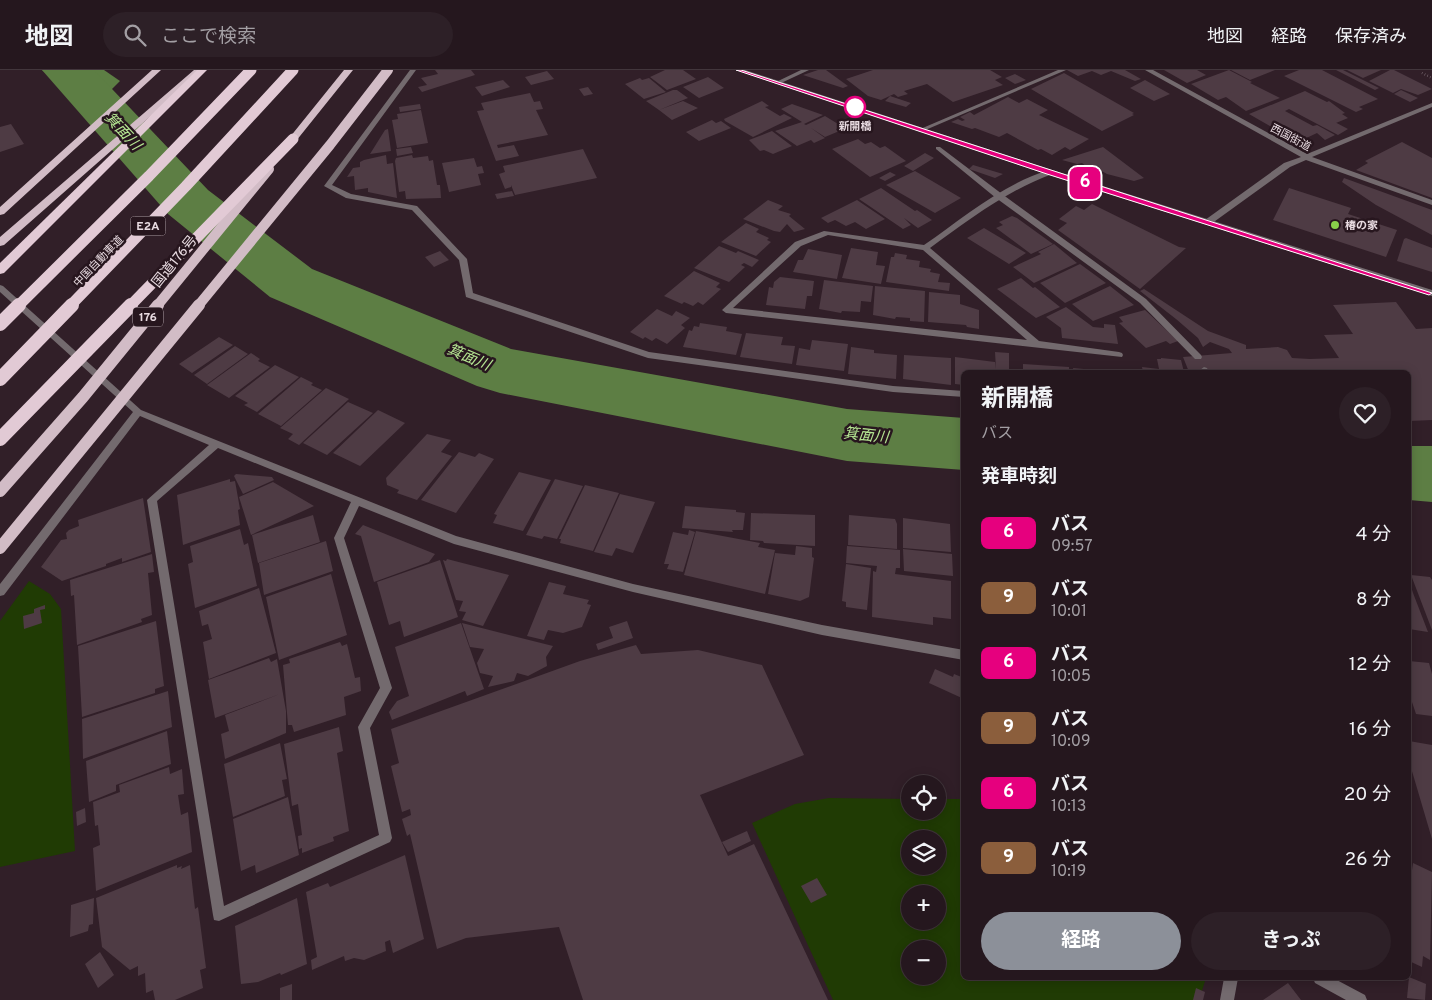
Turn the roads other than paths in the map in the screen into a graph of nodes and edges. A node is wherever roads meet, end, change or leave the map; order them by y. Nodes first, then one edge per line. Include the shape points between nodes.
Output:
1 (157, 70) edge
2 (200, 70) edge
3 (251, 70) edge
4 (293, 70) edge
5 (349, 70) edge
6 (388, 70) edge
7 (413, 70) edge
8 (739, 70) edge
9 (806, 70) edge
10 (1063, 70) edge
11 (1148, 70) edge
12 (777, 82) junction
13 (1432, 105) edge
14 (921, 130) junction
15 (293, 139) junction
16 (938, 148) dead end
17 (1308, 158) junction
18 (1050, 172) junction
19 (999, 196) junction
20 (1432, 203) edge
21 (0, 212) edge
22 (1208, 222) junction
23 (0, 243) edge
24 (925, 248) junction
25 (0, 270) edge
26 (0, 288) edge
27 (1432, 293) edge
28 (0, 324) edge
29 (1037, 344) junction
30 (1119, 355) dead end
31 (1198, 357) dead end
32 (0, 379) edge
33 (961, 394) edge
34 (138, 412) junction
35 (0, 438) edge
36 (216, 444) junction
37 (0, 491) edge
38 (356, 501) junction
39 (0, 548) edge
40 (0, 592) edge
41 (961, 653) edge
42 (1231, 980) edge
43 (1324, 980) edge
44 (1227, 1000) edge
45 (1360, 1000) edge

1 - 21 highway
2 - 23 highway
2 - 25 highway
3 - 28 highway, 中国自動車道 / E2A, bridge
4 - 32 highway, 中国自動車道 / E2A, bridge via 180,194
5 - 15 highway, 国道176号 / 176
6 - 39 highway, bridge
7 - 33 street via 328,186 349,196 414,208 463,259 469,295 648,355 893,389
8 - 12 street
9 - 12 street
10 - 14 street
11 - 17 street, 西国街道
12 - 14 street
13 - 17 street
14 - 18 street
15 - 35 highway, bridge
15 - 37 highway, 国道176号 / 176, bridge via 83,397
16 - 19 street
17 - 20 street, 西国街道
17 - 22 street via 1287,165
18 - 19 street
18 - 22 street
19 - 24 street
19 - 31 street via 1143,301
22 - 27 street
24 - 29 street
24 - 29 street via 827,233 798,244 726,310
26 - 34 street
29 - 30 street
34 - 36 street
34 - 40 street
36 - 38 street
36 - 38 street via 152,500 219,915 386,838 364,727 386,688 339,538
38 - 41 street via 454,540 633,588 822,630
42 - 44 street
43 - 45 street

